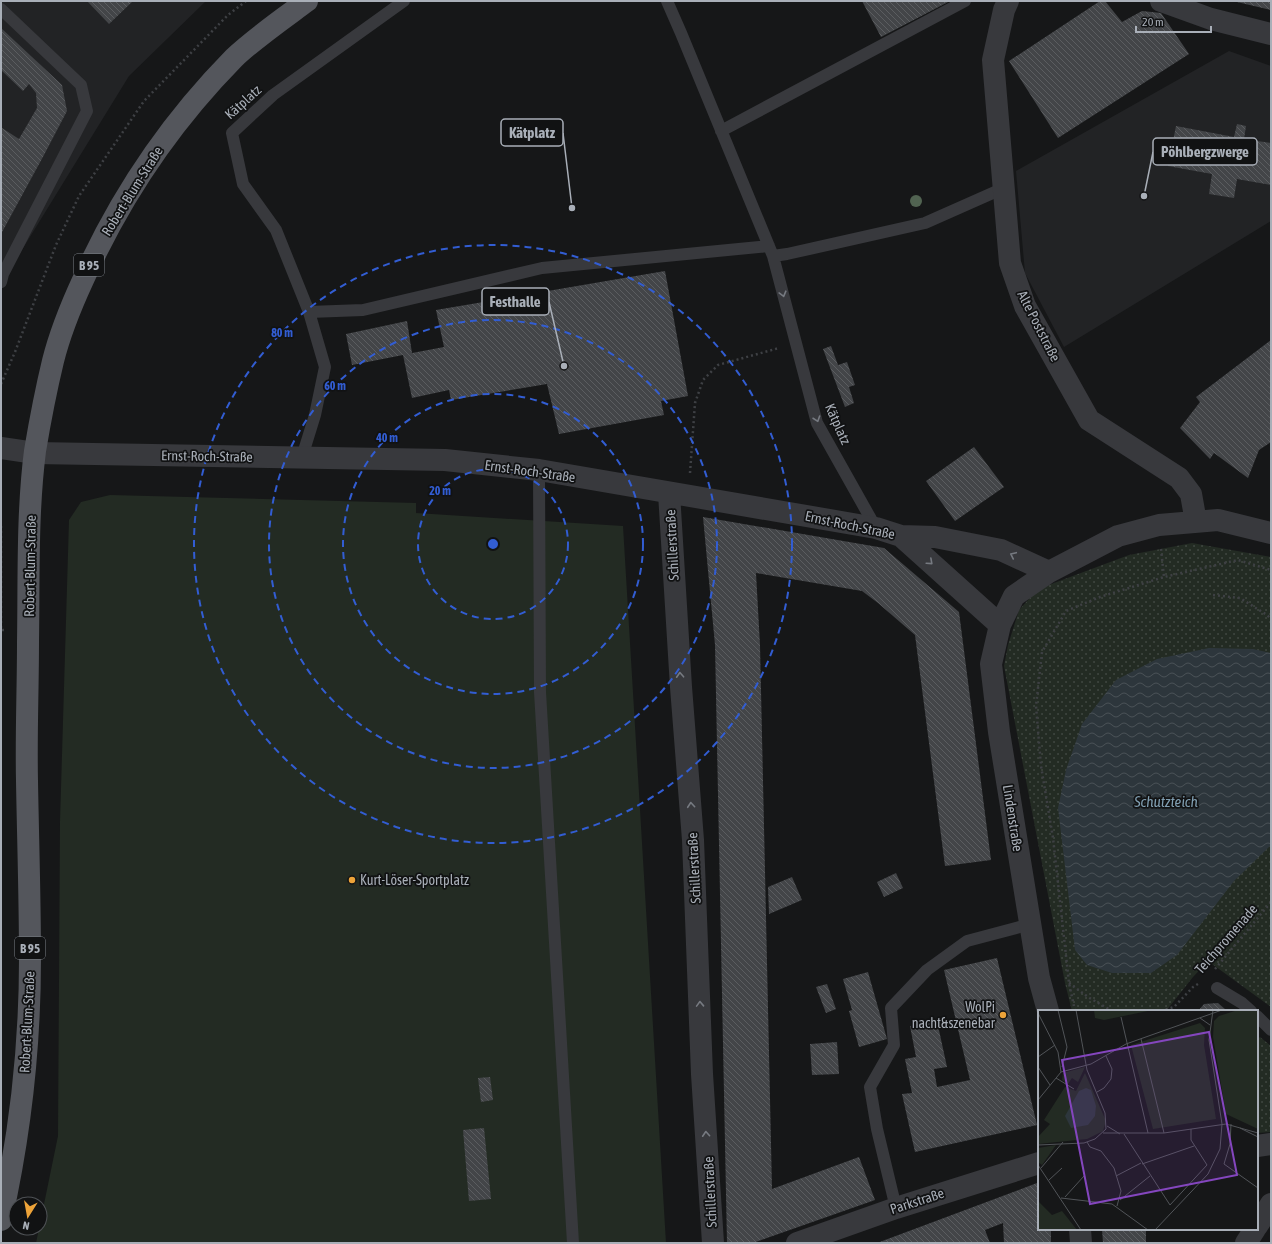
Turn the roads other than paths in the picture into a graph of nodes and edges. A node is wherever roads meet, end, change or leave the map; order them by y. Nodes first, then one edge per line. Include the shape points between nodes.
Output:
1 (307, 1) edge
2 (404, 1) edge
3 (667, 1) edge
4 (965, 1) edge
5 (1008, 1) edge
6 (1161, 1) edge
7 (1, 9) edge
8 (1271, 34) edge
9 (721, 131) junction
10 (1004, 188) junction
11 (771, 251) junction
12 (1, 282) edge
13 (309, 312) junction
14 (1, 448) edge
15 (35, 453) junction
16 (302, 458) junction
17 (539, 470) junction
18 (679, 494) junction
19 (1196, 522) junction
20 (876, 528) junction
21 (1271, 533) edge
22 (901, 536) junction
23 (1049, 572) junction
24 (1000, 625) junction
25 (1031, 924) junction
26 (1217, 988) dead end
27 (1048, 1010) edge
28 (1250, 1010) edge
29 (1258, 1017) edge
30 (1271, 1030) edge
31 (1271, 1144) edge
32 (1258, 1146) edge
33 (1038, 1163) edge
34 (1271, 1204) edge
35 (896, 1208) junction
36 (1, 1220) edge
37 (1258, 1224) edge
38 (1080, 1230) edge
39 (1254, 1230) edge
40 (573, 1243) edge
41 (713, 1243) edge
42 (797, 1243) edge
43 (1081, 1243) edge
44 (1246, 1243) edge

1 - 15 main road, Robert-Blum-Straße / B 95 via 237,56 195,101 136,180 99,244 70,309 54,358
2 - 13 lane, Kätplatz via 273,95 232,132 243,184 276,230
3 - 9 lane, Kätplatz
4 - 9 lane
5 - 10 street, Alte Poststraße via 993,60
6 - 8 street via 1211,19
7 - 12 lane via 81,85 88,111
9 - 11 lane, Kätplatz
10 - 11 lane via 925,223 787,254
10 - 19 street, Alte Poststraße via 1010,262 1025,306 1089,420 1179,478 1191,494
11 - 13 lane via 542,268 363,310
11 -> 20 lane, Kätplatz via 818,422
13 - 16 lane via 325,367 315,415
14 - 15 street, Ernst-Roch-Straße
15 - 16 street, Ernst-Roch-Straße
15 - 36 main road, Robert-Blum-Straße / B 95 via 29,534 27,777 30,961 27,1048 12,1172
16 - 17 street, Ernst-Roch-Straße via 445,460
17 - 18 street, Ernst-Roch-Straße
17 - 40 lane via 540,692
18 - 20 street, Ernst-Roch-Straße
41 -> 18 street, Schillerstraße via 702,1074 693,840 681,687
19 - 21 street via 1218,520
19 - 23 street via 1159,525 1118,536
20 - 22 street, Ernst-Roch-Straße
23 -> 22 street, Ernst-Roch-Straße via 1001,550 935,537
22 -> 24 street
23 - 24 street, Lindenstraße via 1014,596
24 - 25 street, Lindenstraße via 991,664 999,732
25 - 27 street, Lindenstraße via 1039,978
25 - 35 lane via 967,942 927,970 891,1008 894,1045 870,1086 877,1129
26 - 28 lane via 1242,1002
29 - 30 lane
31 - 32 street
33 - 35 street, Parkstraße
34 - 37 street
35 - 42 street, Parkstraße
38 - 43 street
39 - 44 street

